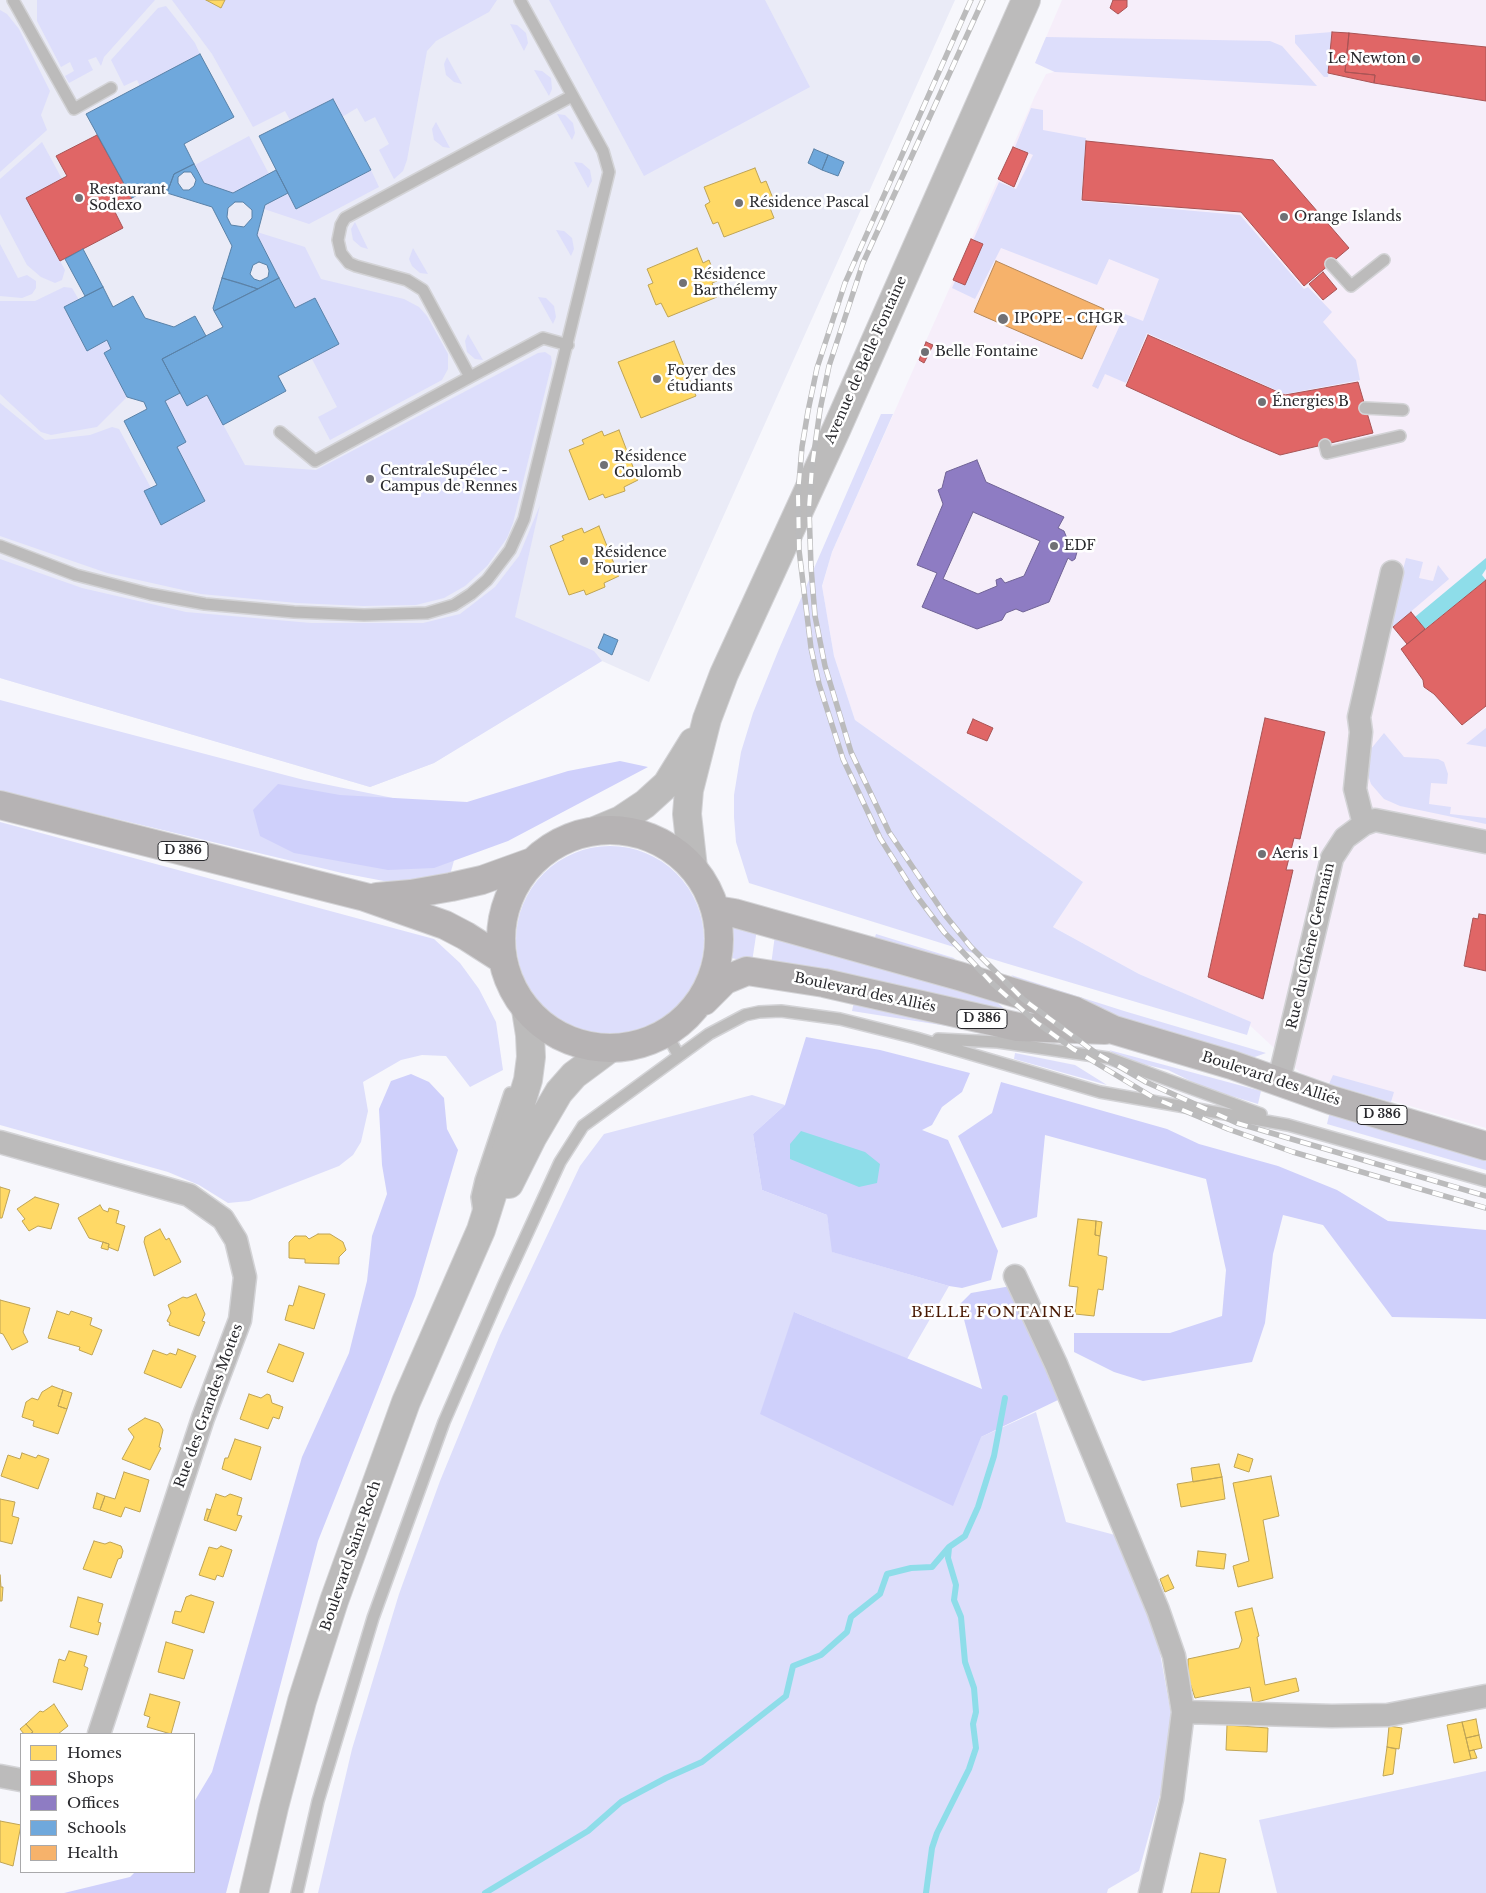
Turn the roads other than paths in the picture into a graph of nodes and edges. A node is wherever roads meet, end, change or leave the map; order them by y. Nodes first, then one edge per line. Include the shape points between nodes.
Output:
1 (13, 0) edge
2 (520, 0) edge
3 (1026, 0) edge
4 (111, 88) dead end
5 (572, 96) junction
6 (1384, 260) dead end
7 (1331, 264) dead end
8 (568, 345) junction
9 (470, 377) junction
10 (1366, 408) dead end
11 (1403, 410) dead end
12 (280, 432) dead end
13 (1400, 436) dead end
14 (1325, 445) dead end
15 (0, 546) edge
16 (1392, 572) dead end
17 (707, 719) junction
18 (0, 804) edge
19 (1364, 824) junction
20 (597, 830) junction
21 (1486, 842) edge
22 (532, 862) junction
23 (693, 868) junction
24 (365, 897) junction
25 (716, 910) junction
26 (502, 959) junction
27 (526, 1010) junction
28 (690, 1014) junction
29 (1114, 1030) junction
30 (919, 1038) junction
31 (672, 1045) junction
32 (609, 1049) junction
33 (517, 1072) dead end
34 (1279, 1080) junction
35 (513, 1086) dead end
36 (1288, 1125) junction
37 (0, 1142) edge
38 (1486, 1146) edge
39 (1486, 1181) edge
40 (481, 1230) junction
41 (1014, 1276) dead end
42 (1486, 1696) edge
43 (1183, 1712) junction
44 (99, 1733) edge
45 (0, 1776) edge
46 (20, 1780) edge
47 (254, 1893) edge
48 (298, 1893) edge
49 (1150, 1893) edge

1 - 4 lane via 74,109
2 - 5 lane
3 - 17 main road, Avenue de Belle Fontaine via 837,428 724,674
5 - 8 lane via 606,158 609,172
5 - 9 lane via 345,218 341,225 339,247 349,262 404,278 423,290
6 - 7 lane via 1351,286
8 - 9 lane via 543,338
8 - 15 lane via 517,536 505,558 481,585 459,602 442,609 419,614 364,615 193,602 94,580
9 - 12 lane via 315,460
10 - 11 lane
13 - 14 lane via 1327,453
16 - 19 street via 1359,717 1361,732 1356,789
17 - 20 main road, Avenue de Belle Fontaine via 667,784 621,820
17 - 23 main road, Avenue de Belle Fontaine via 689,790 687,814
18 - 24 main road, D 386
19 - 21 street, Rue du Chêne Germain via 1385,820
19 - 34 street, Rue du Chêne Germain via 1344,838 1332,858
20 - 22 main road via 562,841
20 - 23 main road via 624,831 650,837 666,845
22 - 24 main road via 451,887
22 - 26 main road via 509,897 503,917
23 - 25 main road via 707,888
24 - 26 main road via 445,925
25 - 28 main road via 720,932 719,955 704,996
25 - 29 main road, Boulevard des Alliés / D 386 via 977,981 1075,1011
26 - 27 main road via 515,995
27 - 32 main road via 539,1024 572,1042
27 - 33 lane
27 - 40 main road, Boulevard Saint-Roch via 530,1034 528,1080
28 - 29 main road, Boulevard des Alliés / D 386 via 725,980 747,970 824,983 1018,1027
28 - 31 main road
29 - 34 main road, Boulevard des Alliés / D 386
30 - 31 lane via 840,1019 781,1011 745,1015 709,1034
30 - 36 lane via 1100,1092
30 - 36 lane via 998,1042 1108,1058
31 - 32 main road via 645,1044
31 - 48 lane via 583,1126 560,1162 504,1284 444,1422 373,1618 318,1801
32 - 40 main road, Boulevard Saint-Roch via 574,1075 559,1092
34 - 38 main road, Boulevard des Alliés / D 386 via 1331,1100
35 - 40 lane via 477,1197
36 - 39 lane
37 - 44 street, Rue des Grandes Mottes via 189,1195 223,1219 236,1240 245,1277 240,1320 203,1418
40 - 47 main road, Boulevard Saint-Roch via 406,1402 334,1601 300,1711
41 - 43 street via 1056,1364 1158,1610 1174,1656
42 - 43 street via 1388,1715
43 - 49 street via 1172,1799
45 - 46 street

